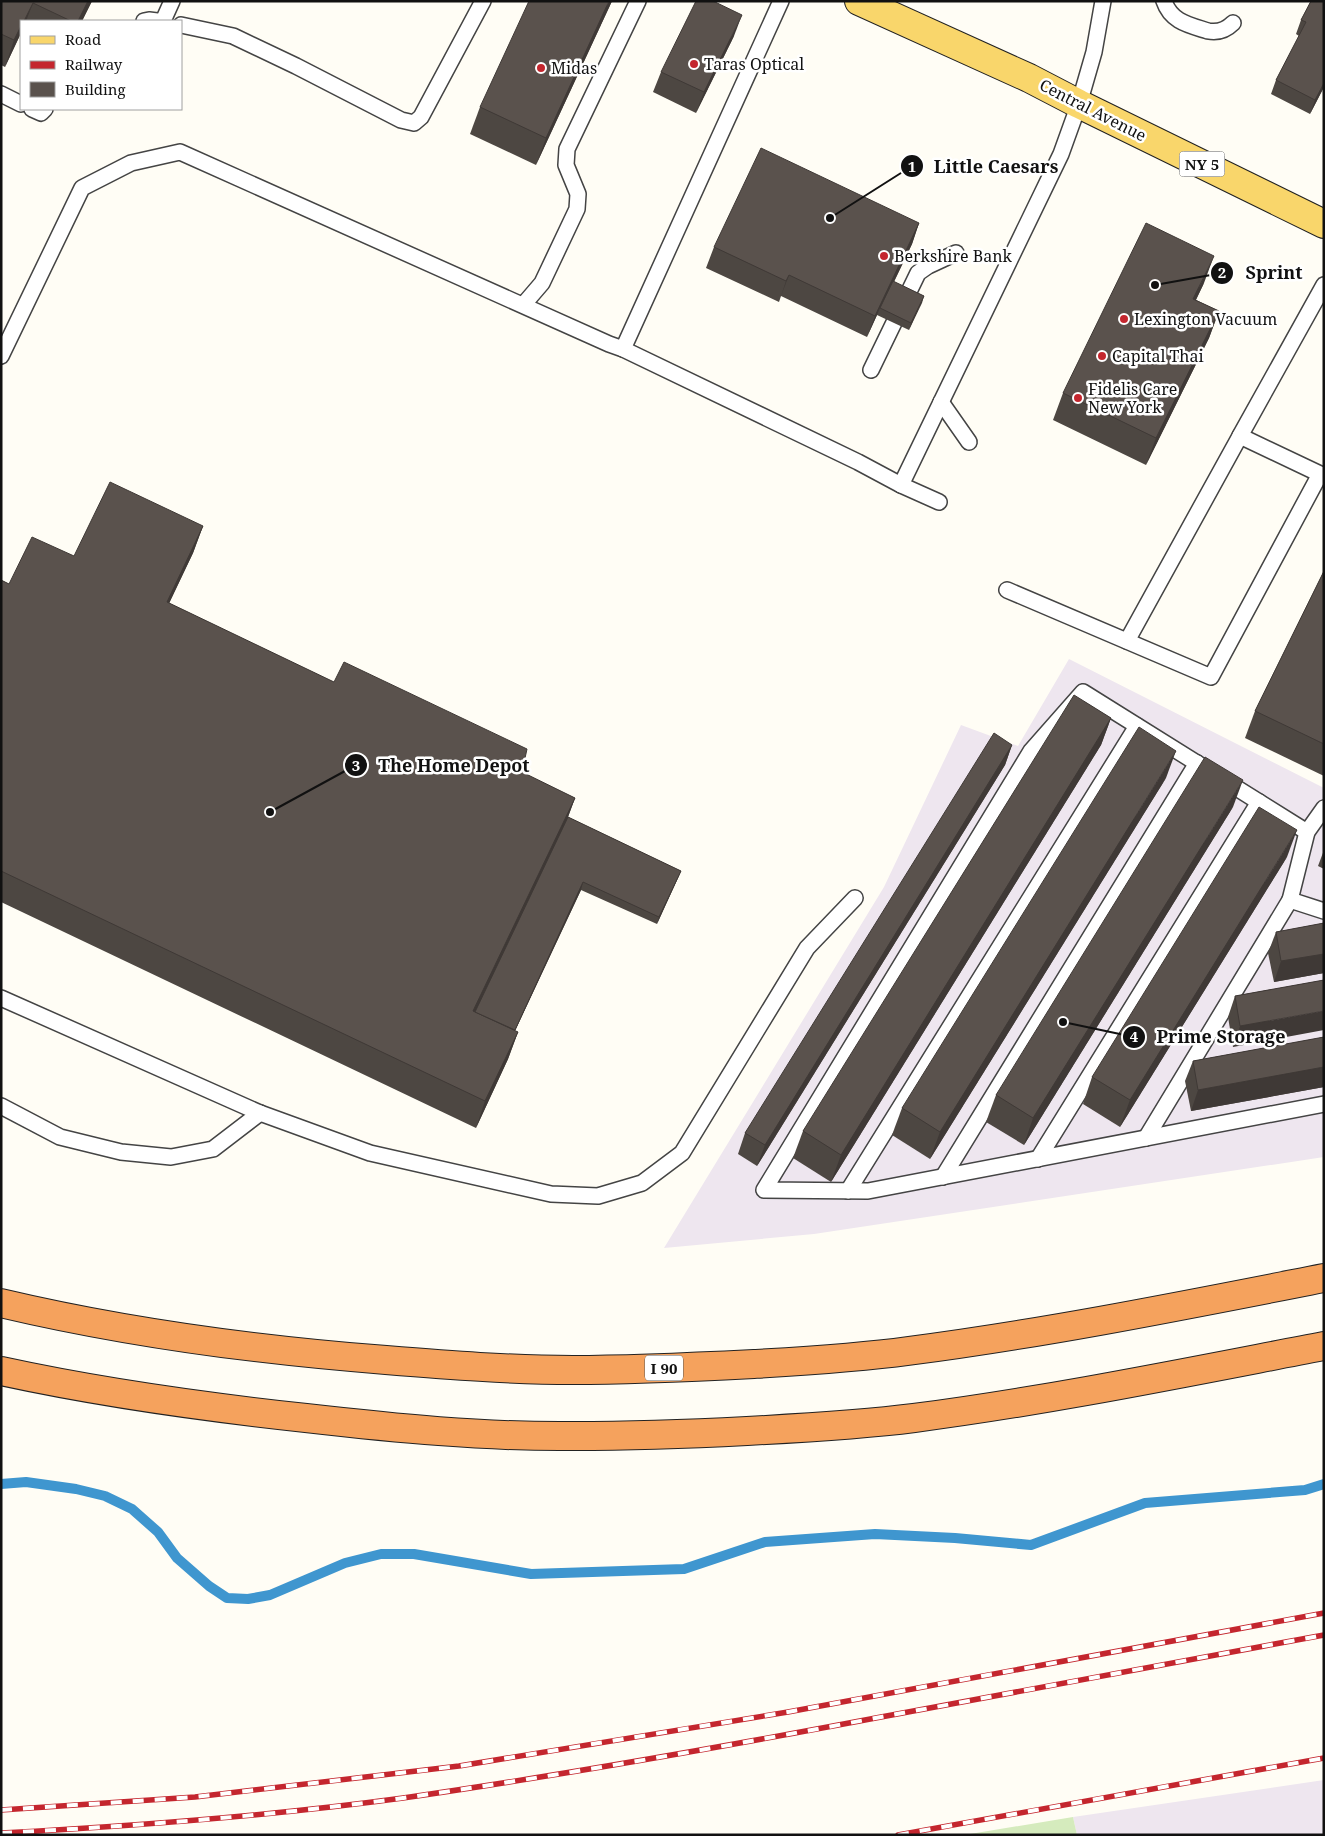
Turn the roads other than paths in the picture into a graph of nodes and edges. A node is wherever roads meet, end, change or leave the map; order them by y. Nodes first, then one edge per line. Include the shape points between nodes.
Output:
1 (172, 1) edge
2 (483, 1) edge
3 (638, 1) edge
4 (781, 1) edge
5 (859, 1) edge
6 (1103, 1) edge
7 (1164, 1) edge
8 (163, 20) edge
9 (1233, 22) dead end
10 (182, 25) edge
11 (1, 94) edge
12 (20, 104) edge
13 (1079, 104) junction
14 (1324, 224) edge
15 (956, 253) dead end
16 (1324, 285) edge
17 (524, 304) junction
18 (623, 349) junction
19 (1, 356) edge
20 (871, 370) dead end
21 (941, 402) junction
22 (1240, 436) junction
23 (969, 442) dead end
24 (901, 485) junction
25 (939, 502) dead end
26 (1007, 590) dead end
27 (1127, 641) junction
28 (1137, 726) junction
29 (1197, 763) junction
30 (1259, 802) junction
31 (1324, 808) edge
32 (1307, 832) junction
33 (855, 898) dead end
34 (1290, 900) junction
35 (1324, 911) edge
36 (1, 998) edge
37 (1245, 1002) edge
38 (1226, 1005) junction
39 (1207, 1065) edge
40 (1188, 1068) junction
41 (1324, 1104) edge
42 (1, 1106) edge
43 (260, 1113) junction
44 (1146, 1138) junction
45 (1038, 1159) junction
46 (943, 1177) junction
47 (848, 1191) junction
48 (1324, 1278) edge
49 (1, 1303) edge
50 (1324, 1346) edge
51 (1, 1371) edge

1 - 8 lane
2 - 10 lane via 422,117 414,123 401,120 232,36
3 - 17 lane via 567,149 566,165 578,194 577,209 542,283
4 - 18 lane
5 - 13 main road, Central Avenue / NY 5
6 - 13 lane via 1094,52
7 - 9 lane via 1177,20 1193,26 1213,32 1223,30
11 - 12 lane
13 - 14 main road, Central Avenue / NY 5
13 - 21 lane via 1061,154
15 - 20 lane via 918,273
16 - 22 lane
17 - 18 lane
17 - 19 lane via 180,152 130,163 82,188
18 - 24 lane
21 - 23 lane
21 - 24 lane
22 - 27 lane
22 - 27 lane via 1320,474 1211,677
24 - 25 lane
26 - 27 lane
28 - 29 lane
28 - 47 lane
28 - 47 lane via 1083,692 1031,751 764,1190
29 - 30 lane
29 - 46 lane
30 - 32 lane
30 - 45 lane
31 - 32 lane
32 - 34 lane
33 - 43 lane via 806,948 682,1153 642,1183 598,1196 551,1194 370,1153
34 - 35 lane
34 - 38 lane
36 - 43 lane
37 - 38 lane
38 - 40 lane
39 - 40 lane
40 - 44 lane
41 - 44 lane
42 - 43 lane via 60,1137 121,1152 172,1157 212,1149
44 - 45 lane
45 - 46 lane
46 - 47 lane via 868,1191
48 - 49 highway, I 90 via 1119,1318 905,1352 684,1368 571,1370 462,1366 238,1346
50 - 51 highway via 1140,1381 913,1418 667,1435 533,1435 346,1423 146,1398

